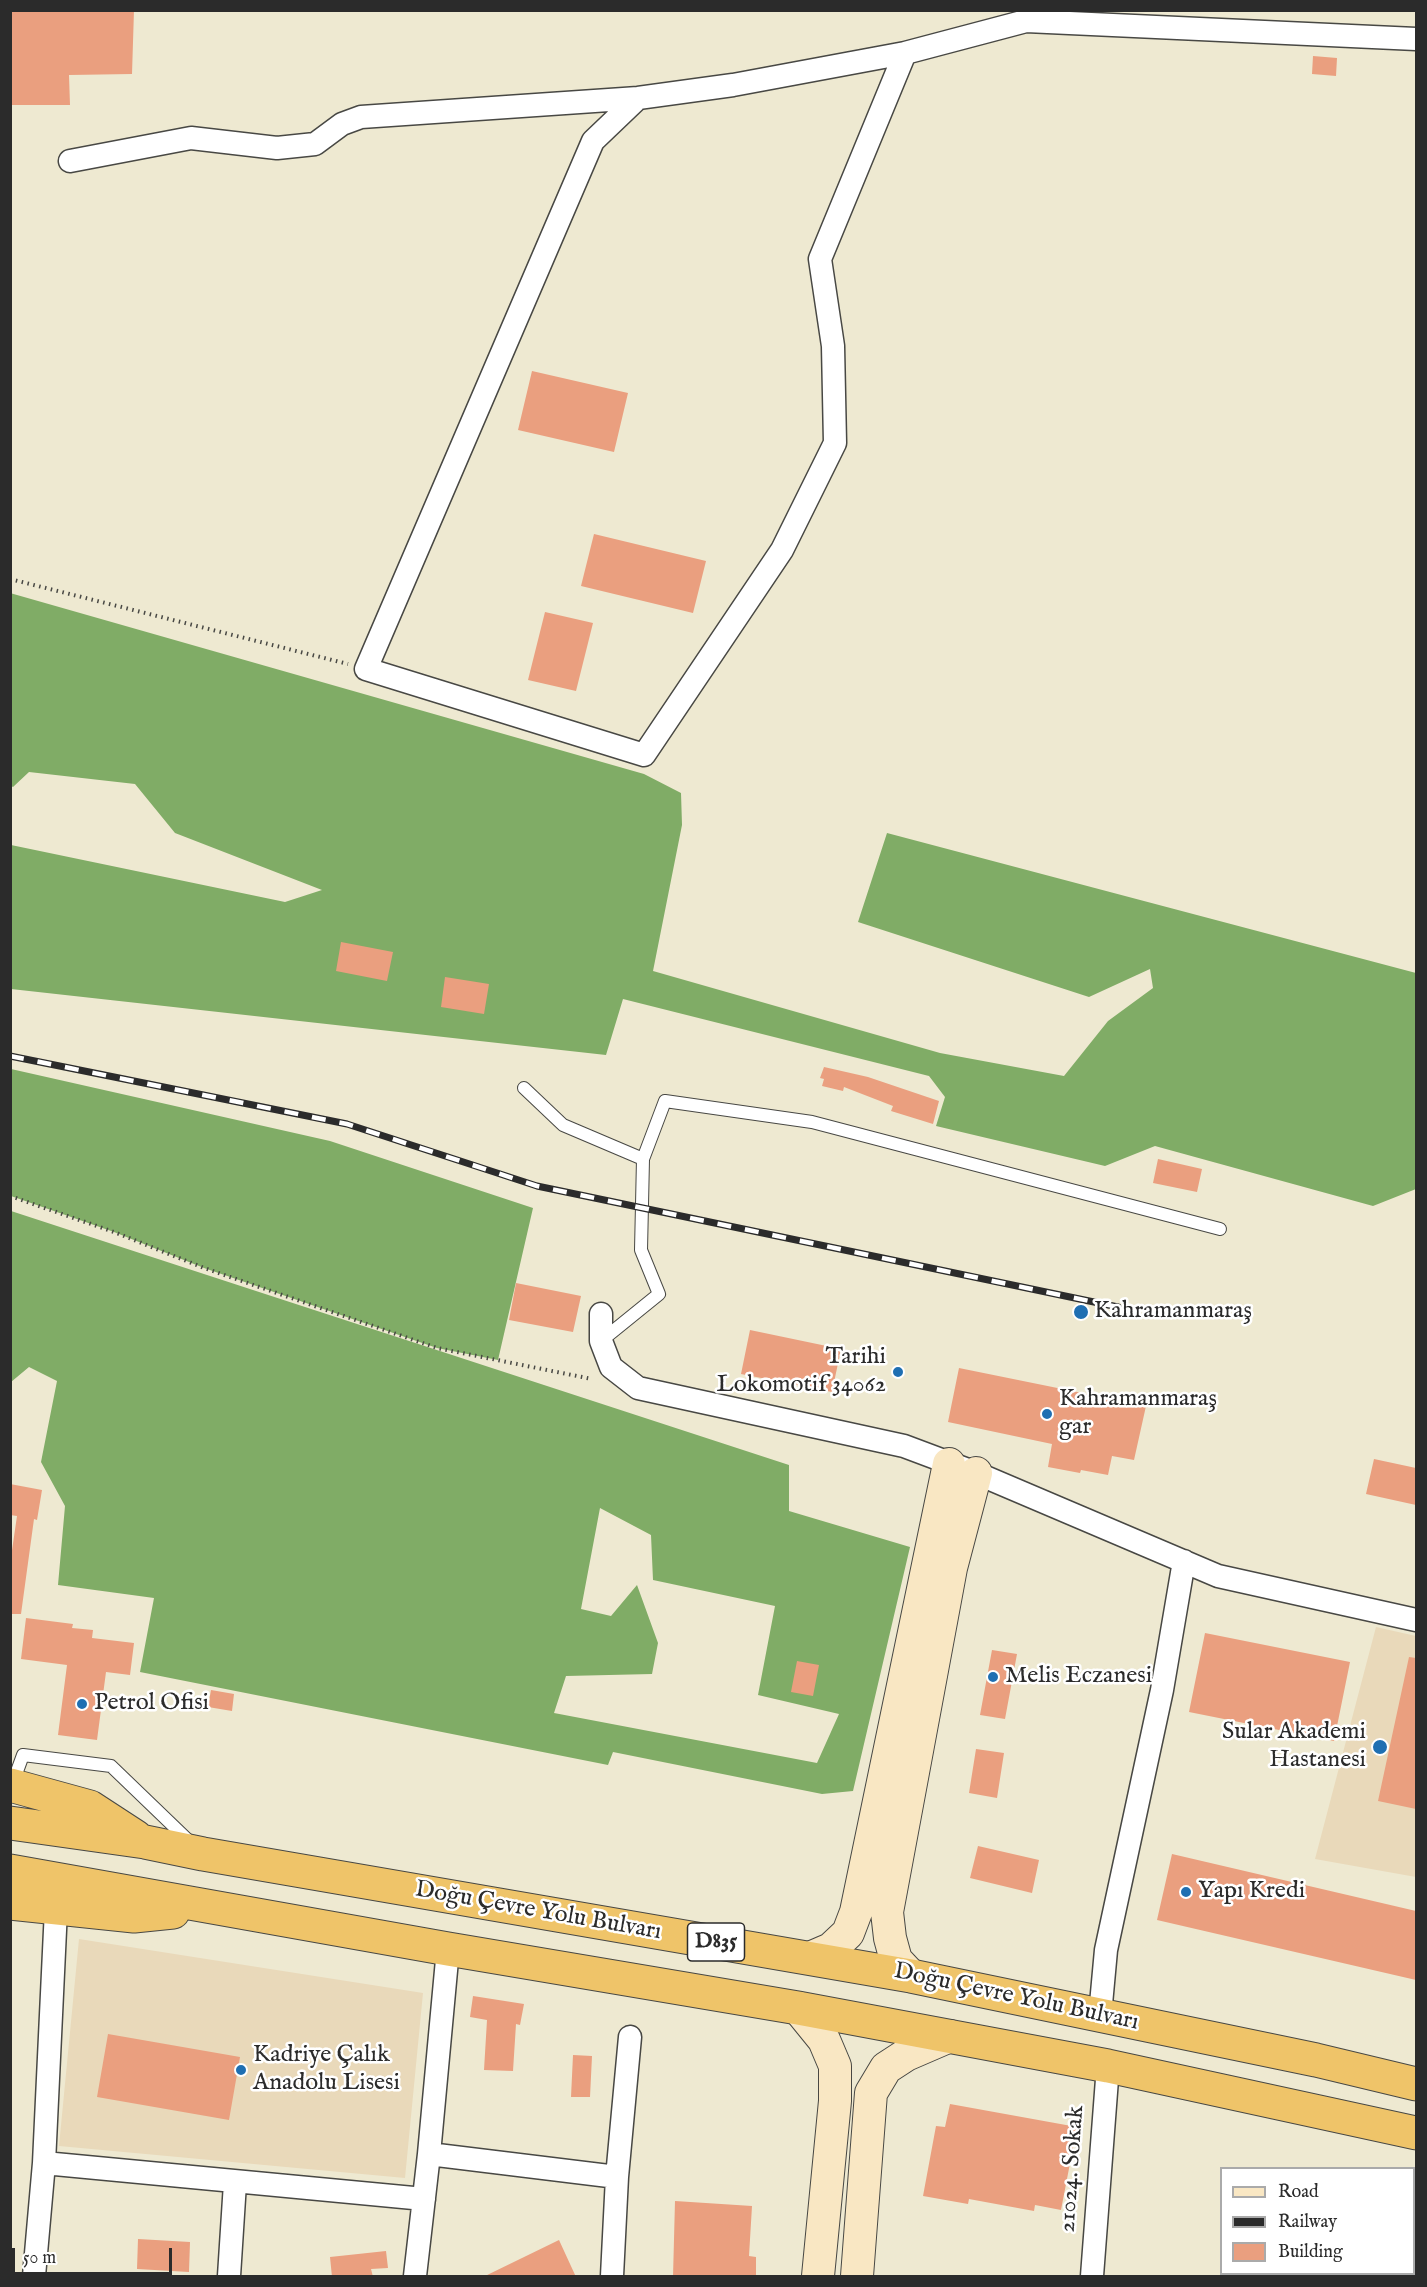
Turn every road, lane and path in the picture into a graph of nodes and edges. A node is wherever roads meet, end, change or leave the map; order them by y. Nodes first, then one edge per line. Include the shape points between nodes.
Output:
1 (1027, 16) edge
2 (1416, 39) edge
3 (905, 53) junction
4 (638, 99) junction
5 (70, 161) dead end
6 (10, 579) edge
7 (366, 669) junction
8 (524, 1088) dead end
9 (643, 1159) junction
10 (10, 1196) edge
11 (1220, 1229) dead end
12 (601, 1314) dead end
13 (601, 1341) junction
14 (638, 1388) junction
15 (963, 1468) junction
16 (1184, 1561) junction
17 (1416, 1620) edge
18 (11, 1785) edge
19 (10, 1823) edge
20 (145, 1842) junction
21 (203, 1854) junction
22 (10, 1871) edge
23 (10, 1903) edge
24 (200, 1905) junction
25 (56, 1909) junction
26 (448, 1949) junction
27 (810, 1958) junction
28 (910, 1976) junction
29 (798, 2008) junction
30 (1100, 2015) junction
31 (950, 2036) junction
32 (630, 2037) dead end
33 (1108, 2066) junction
34 (1416, 2084) edge
35 (1416, 2133) edge
36 (429, 2154) junction
37 (44, 2163) junction
38 (617, 2177) junction
39 (235, 2183) junction
40 (424, 2199) junction
41 (34, 2277) edge
42 (229, 2277) edge
43 (415, 2277) edge
44 (612, 2277) edge
45 (818, 2277) edge
46 (857, 2277) edge
47 (1092, 2277) edge

1 - 2 street
1 - 3 street
3 - 4 street
3 - 7 street via 820,259 833,346 835,443 782,550 644,755
4 - 5 street via 361,117 342,124 315,144 277,148 191,138
4 - 7 street via 593,141
6 - 7 path
8 - 9 lane via 563,1125
9 - 11 lane via 665,1101 812,1122
9 - 13 lane via 640,1250 659,1294
10 - 14 path via 437,1348
12 - 13 street
13 - 14 street via 611,1367
14 - 15 street via 904,1446
15 - 16 street
15 - 27 main road via 856,1912 848,1933 831,1949
15 - 28 main road via 951,1568 886,1912 896,1960
16 - 17 street via 1218,1576
16 - 30 street via 1162,1690 1106,1950
18 - 20 highway via 90,1807
18 - 21 lane via 23,1755 111,1766
19 - 20 highway, Doğu Çevre Yolu Bulvarı / D835
20 - 21 highway, Doğu Çevre Yolu Bulvarı / D835
21 - 27 highway, Doğu Çevre Yolu Bulvarı / D835
22 - 24 highway, Doğu Çevre Yolu Bulvarı / D835
23 - 25 highway
24 - 25 highway via 168,1914 134,1916
24 - 26 highway, Doğu Çevre Yolu Bulvarı / D835
25 - 37 street
26 - 29 highway, Doğu Çevre Yolu Bulvarı / D835
26 - 36 street
27 - 28 highway, Doğu Çevre Yolu Bulvarı / D835
28 - 30 highway, Doğu Çevre Yolu Bulvarı / D835
29 - 31 highway, Doğu Çevre Yolu Bulvarı / D835
29 - 45 main road via 824,2040 835,2066
30 - 34 highway, Doğu Çevre Yolu Bulvarı / D835
31 - 33 highway, Doğu Çevre Yolu Bulvarı / D835
31 - 46 main road via 886,2068 871,2093
32 - 38 street
33 - 35 highway, Doğu Çevre Yolu Bulvarı / D835
33 - 47 street, 21024. Sokak
36 - 38 street
36 - 40 street
37 - 39 street
37 - 41 street
38 - 44 street
39 - 40 street
39 - 42 street
40 - 43 street

